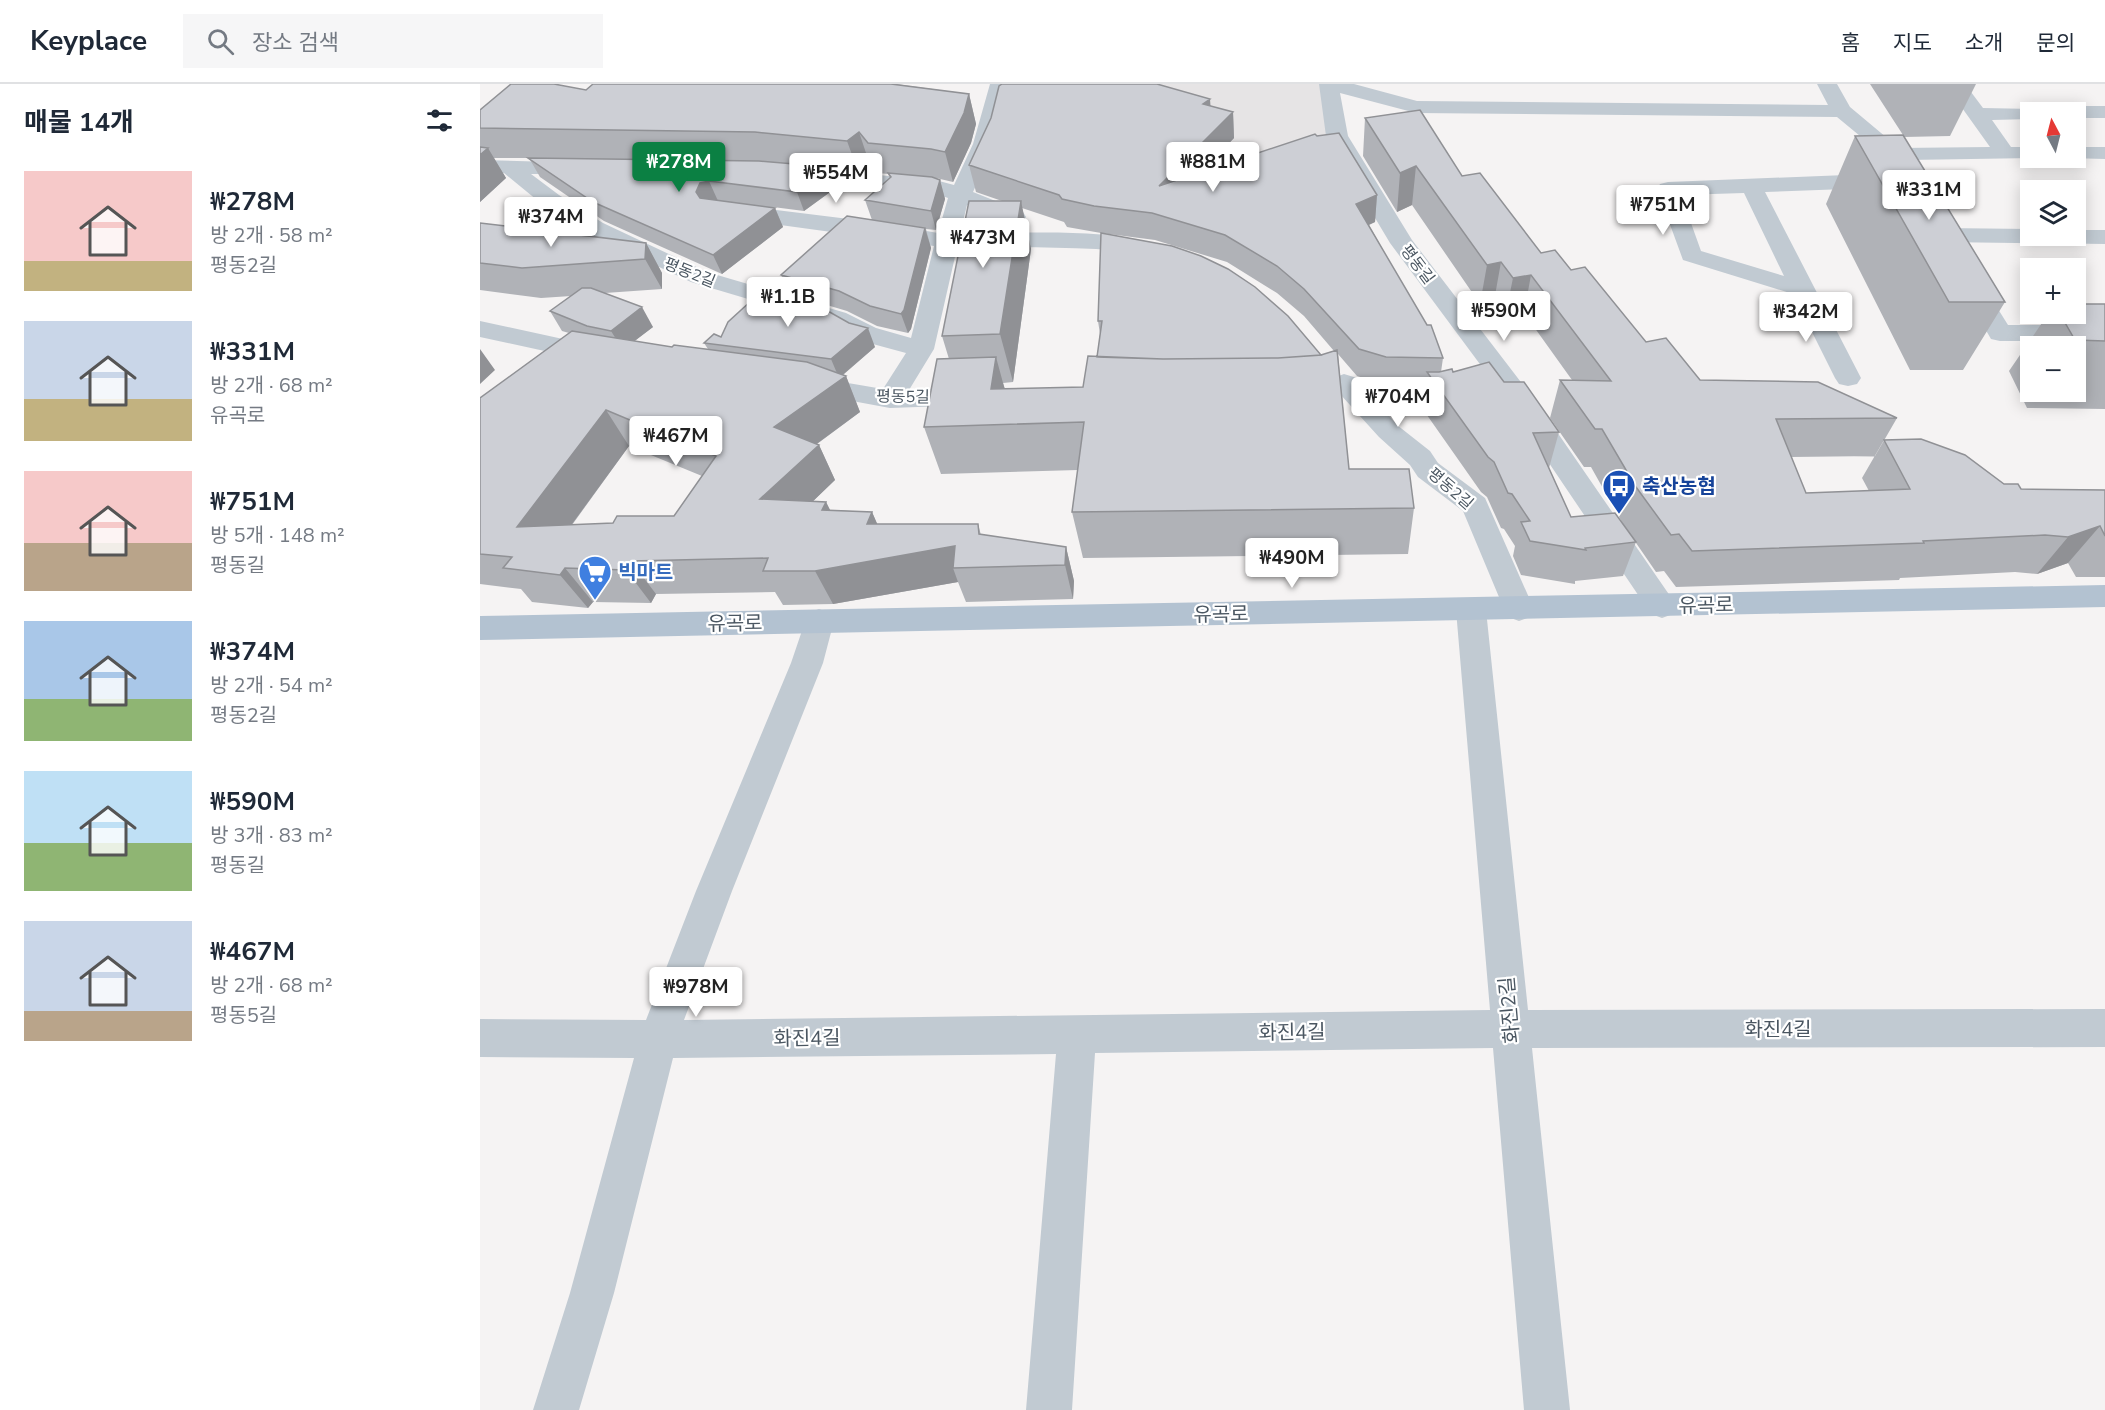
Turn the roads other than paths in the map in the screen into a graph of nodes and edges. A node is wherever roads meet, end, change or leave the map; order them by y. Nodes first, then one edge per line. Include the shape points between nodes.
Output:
1 (1330, 84) edge
2 (1827, 84) edge
3 (1955, 84) edge
4 (997, 93) edge
5 (971, 101) dead end
6 (1842, 111) junction
7 (2086, 112) edge
8 (2105, 112) edge
9 (2020, 113) edge
10 (1979, 114) junction
11 (2006, 153) junction
12 (2020, 153) edge
13 (2086, 153) edge
14 (2105, 153) edge
15 (1894, 154) junction
16 (480, 166) edge
17 (511, 168) junction
18 (595, 168) edge
19 (767, 171) edge
20 (1912, 184) edge
21 (1752, 187) junction
22 (961, 194) junction
23 (718, 210) edge
24 (2105, 237) edge
25 (946, 241) junction
26 (1115, 243) junction
27 (1166, 252) edge
28 (1803, 289) junction
29 (480, 329) edge
30 (2105, 333) edge
31 (921, 349) junction
32 (618, 359) edge
33 (1337, 374) junction
34 (1848, 378) dead end
35 (1506, 379) junction
36 (782, 382) edge
37 (993, 395) edge
38 (1278, 395) edge
39 (1434, 397) junction
40 (890, 399) junction
41 (1428, 470) junction
42 (2105, 596) edge
43 (1662, 606) junction
44 (1519, 609) junction
45 (1471, 610) junction
46 (819, 621) junction
47 (480, 628) edge
48 (2105, 1028) edge
49 (1511, 1029) junction
50 (1077, 1034) junction
51 (480, 1038) edge
52 (658, 1039) junction
53 (556, 1410) edge
54 (1049, 1410) edge
55 (1547, 1410) edge

1 - 6 street via 1416,107
1 - 35 street, 평동길 via 1342,144 1402,243
2 - 6 street
3 - 10 street
4 - 5 street
4 - 22 street via 984,144
6 - 15 street
7 - 8 street
9 - 10 street
10 - 11 street
11 - 12 street
11 - 15 street
13 - 14 street
15 - 20 street
15 - 21 street via 1887,172 1846,182
16 - 17 street
17 - 18 street
17 - 31 street, 평동2길 via 595,228 699,277 837,318 867,334
19 - 22 street via 928,187
21 - 28 street
21 - 28 street via 1668,189 1691,255
22 - 25 street
22 - 26 street via 1027,222
23 - 25 street
24 - 30 street via 1946,242 2000,333
25 - 26 street
25 - 31 street
26 - 27 street
28 - 34 street
29 - 32 street
31 - 40 street
33 - 38 street via 1320,392
33 - 39 street via 1381,395
33 - 41 street, 평동2길
35 - 39 street
35 - 43 street, 평동길
36 - 40 street, 평동5길
37 - 40 street, 평동5길
39 - 41 street via 1424,411 1421,425 1420,452
41 - 44 street, 평동2길 via 1475,505
42 - 43 main road, 유곡로
43 - 44 main road, 유곡로
44 - 45 main road, 유곡로
45 - 46 main road, 유곡로
45 - 49 street, 화진2길
46 - 47 main road, 유곡로
46 - 52 street via 807,663
48 - 49 street, 화진4길
49 - 50 street, 화진4길
49 - 55 street, 화진2길
50 - 52 street, 화진4길
50 - 54 street
51 - 52 street, 화진4길
52 - 53 street via 592,1293

